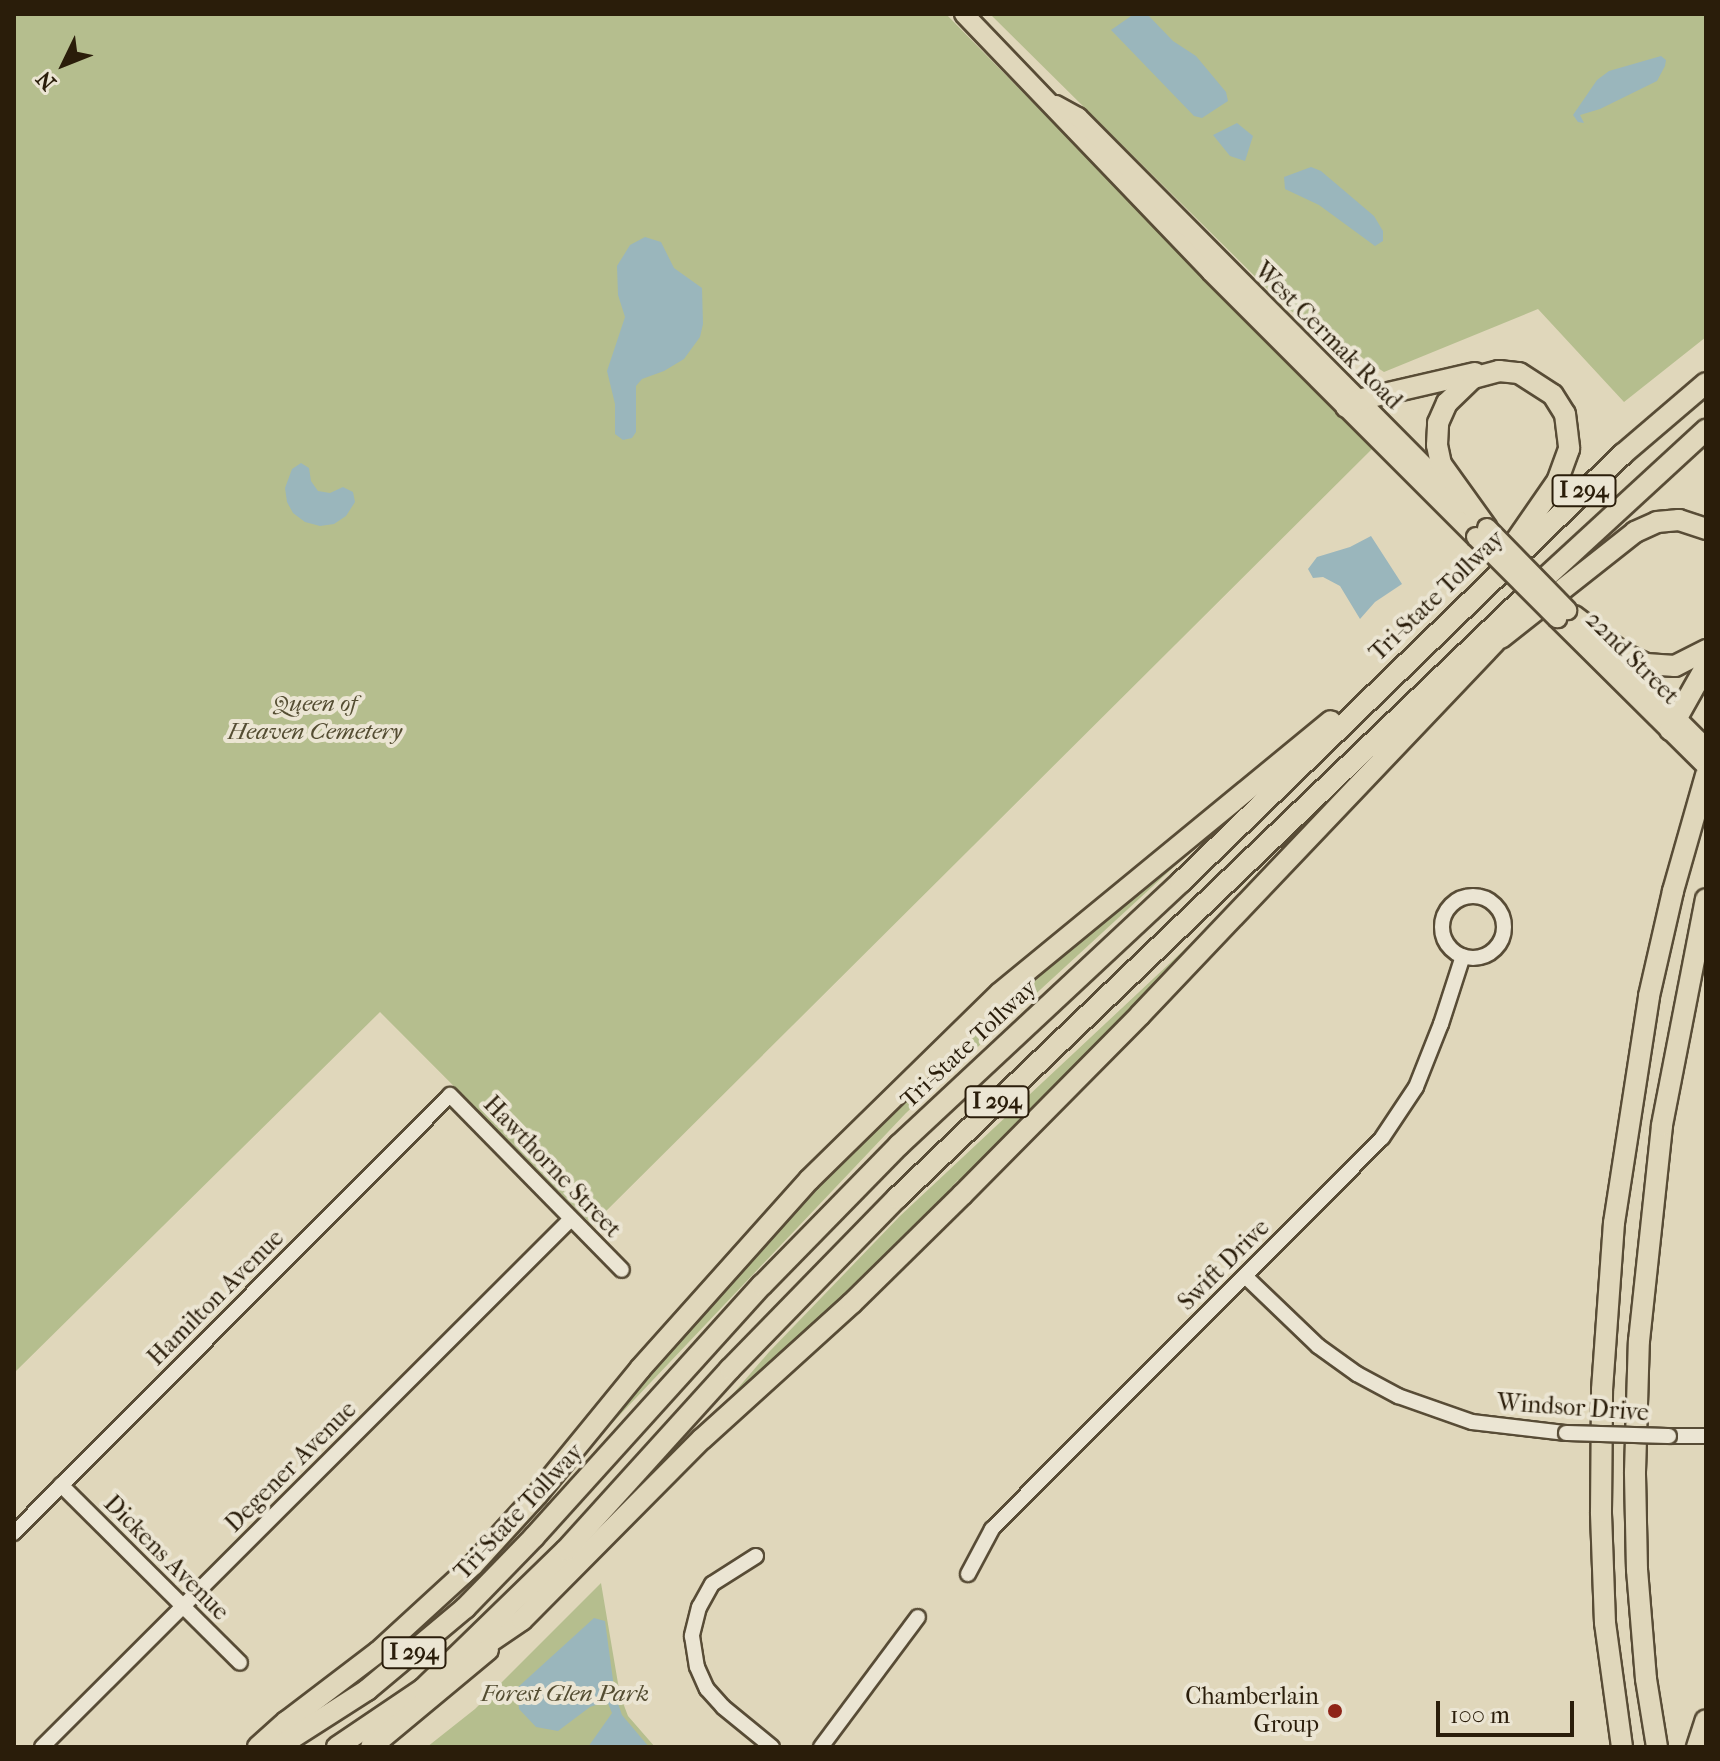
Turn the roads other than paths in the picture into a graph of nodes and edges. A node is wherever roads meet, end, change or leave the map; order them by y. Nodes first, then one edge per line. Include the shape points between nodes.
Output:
1 (964, 14) edge
2 (1499, 371) junction
3 (1706, 383) edge
4 (1352, 404) junction
5 (1706, 430) edge
6 (1706, 529) edge
7 (1482, 532) junction
8 (1591, 535) junction
9 (1467, 602) junction
10 (1566, 615) junction
11 (1489, 649) junction
12 (1706, 650) edge
13 (1412, 655) junction
14 (1706, 666) edge
15 (1674, 724) junction
16 (1706, 748) edge
17 (1706, 766) edge
18 (1706, 775) edge
19 (1310, 839) junction
20 (1706, 899) edge
21 (1151, 956) junction
22 (1463, 956) junction
23 (450, 1095) joint
24 (571, 1219) junction
25 (622, 1270) dead end
26 (1245, 1276) junction
27 (1706, 1436) edge
28 (61, 1485) junction
29 (14, 1533) edge
30 (756, 1556) dead end
31 (968, 1574) dead end
32 (183, 1606) junction
33 (918, 1617) dead end
34 (522, 1620) junction
35 (240, 1663) dead end
36 (423, 1689) junction
37 (1706, 1720) edge
38 (42, 1747) edge
39 (258, 1747) edge
40 (278, 1747) edge
41 (337, 1747) edge
42 (371, 1747) edge
43 (772, 1747) edge
44 (821, 1747) edge
45 (1622, 1747) edge
46 (1657, 1747) edge
47 (1697, 1747) edge

1 - 4 main road, West Cermak Road via 1050,101 1078,117
2 - 4 highway via 1435,381
2 - 7 highway via 1473,378 1459,389 1438,423 1441,464
2 - 9 highway via 1519,373 1553,395 1565,414 1569,449 1543,503
3 - 9 highway, Tri-State Tollway / I 294
4 - 7 main road, West Cermak Road
5 - 8 highway, I 294
6 - 11 highway via 1679,520 1635,532
7 - 10 main road, West Cermak Road, bridge
8 - 11 highway
8 - 21 highway, I 294
9 - 13 highway, Tri-State Tollway / I 294
10 - 12 highway via 1646,664 1675,666
10 - 15 main road, 22nd Street
11 - 19 highway
13 - 39 highway via 1000,993 809,1180 473,1565 378,1652
13 - 40 highway, Tri-State Tollway / I 294 via 1202,862 855,1189 472,1601 367,1690
14 - 15 highway
15 - 16 main road, 22nd Street
15 - 17 main road, 22nd Street
18 - 45 highway via 1649,996 1613,1235 1602,1390 1602,1566
19 - 21 highway via 1215,915
19 - 34 highway via 951,1206 702,1439
20 - 46 highway via 1662,1125 1639,1341 1637,1570
21 - 36 highway, I 294 via 805,1290 566,1550
22 - 22 street via 1490,954 1503,935 1499,911 1483,898 1462,899 1444,919 1448,945
22 - 26 street, Swift Drive via 1428,1059 1395,1122
23 - 24 street, Hawthorne Street
23 - 28 street, Hamilton Avenue
24 - 25 street, Hawthorne Street
24 - 32 street, Degener Avenue
26 - 27 street, Windsor Drive, bridge via 1318,1346 1357,1374 1398,1396 1472,1422 1566,1433
26 - 31 street, Swift Drive via 992,1529
28 - 29 street, Hamilton Avenue
28 - 32 street, Dickens Avenue
30 - 43 street via 712,1584 692,1636 707,1689
32 - 35 street, Dickens Avenue
32 - 38 street, Degener Avenue
33 - 44 street
34 - 36 highway
34 - 42 highway
36 - 41 highway, I 294
37 - 47 highway

